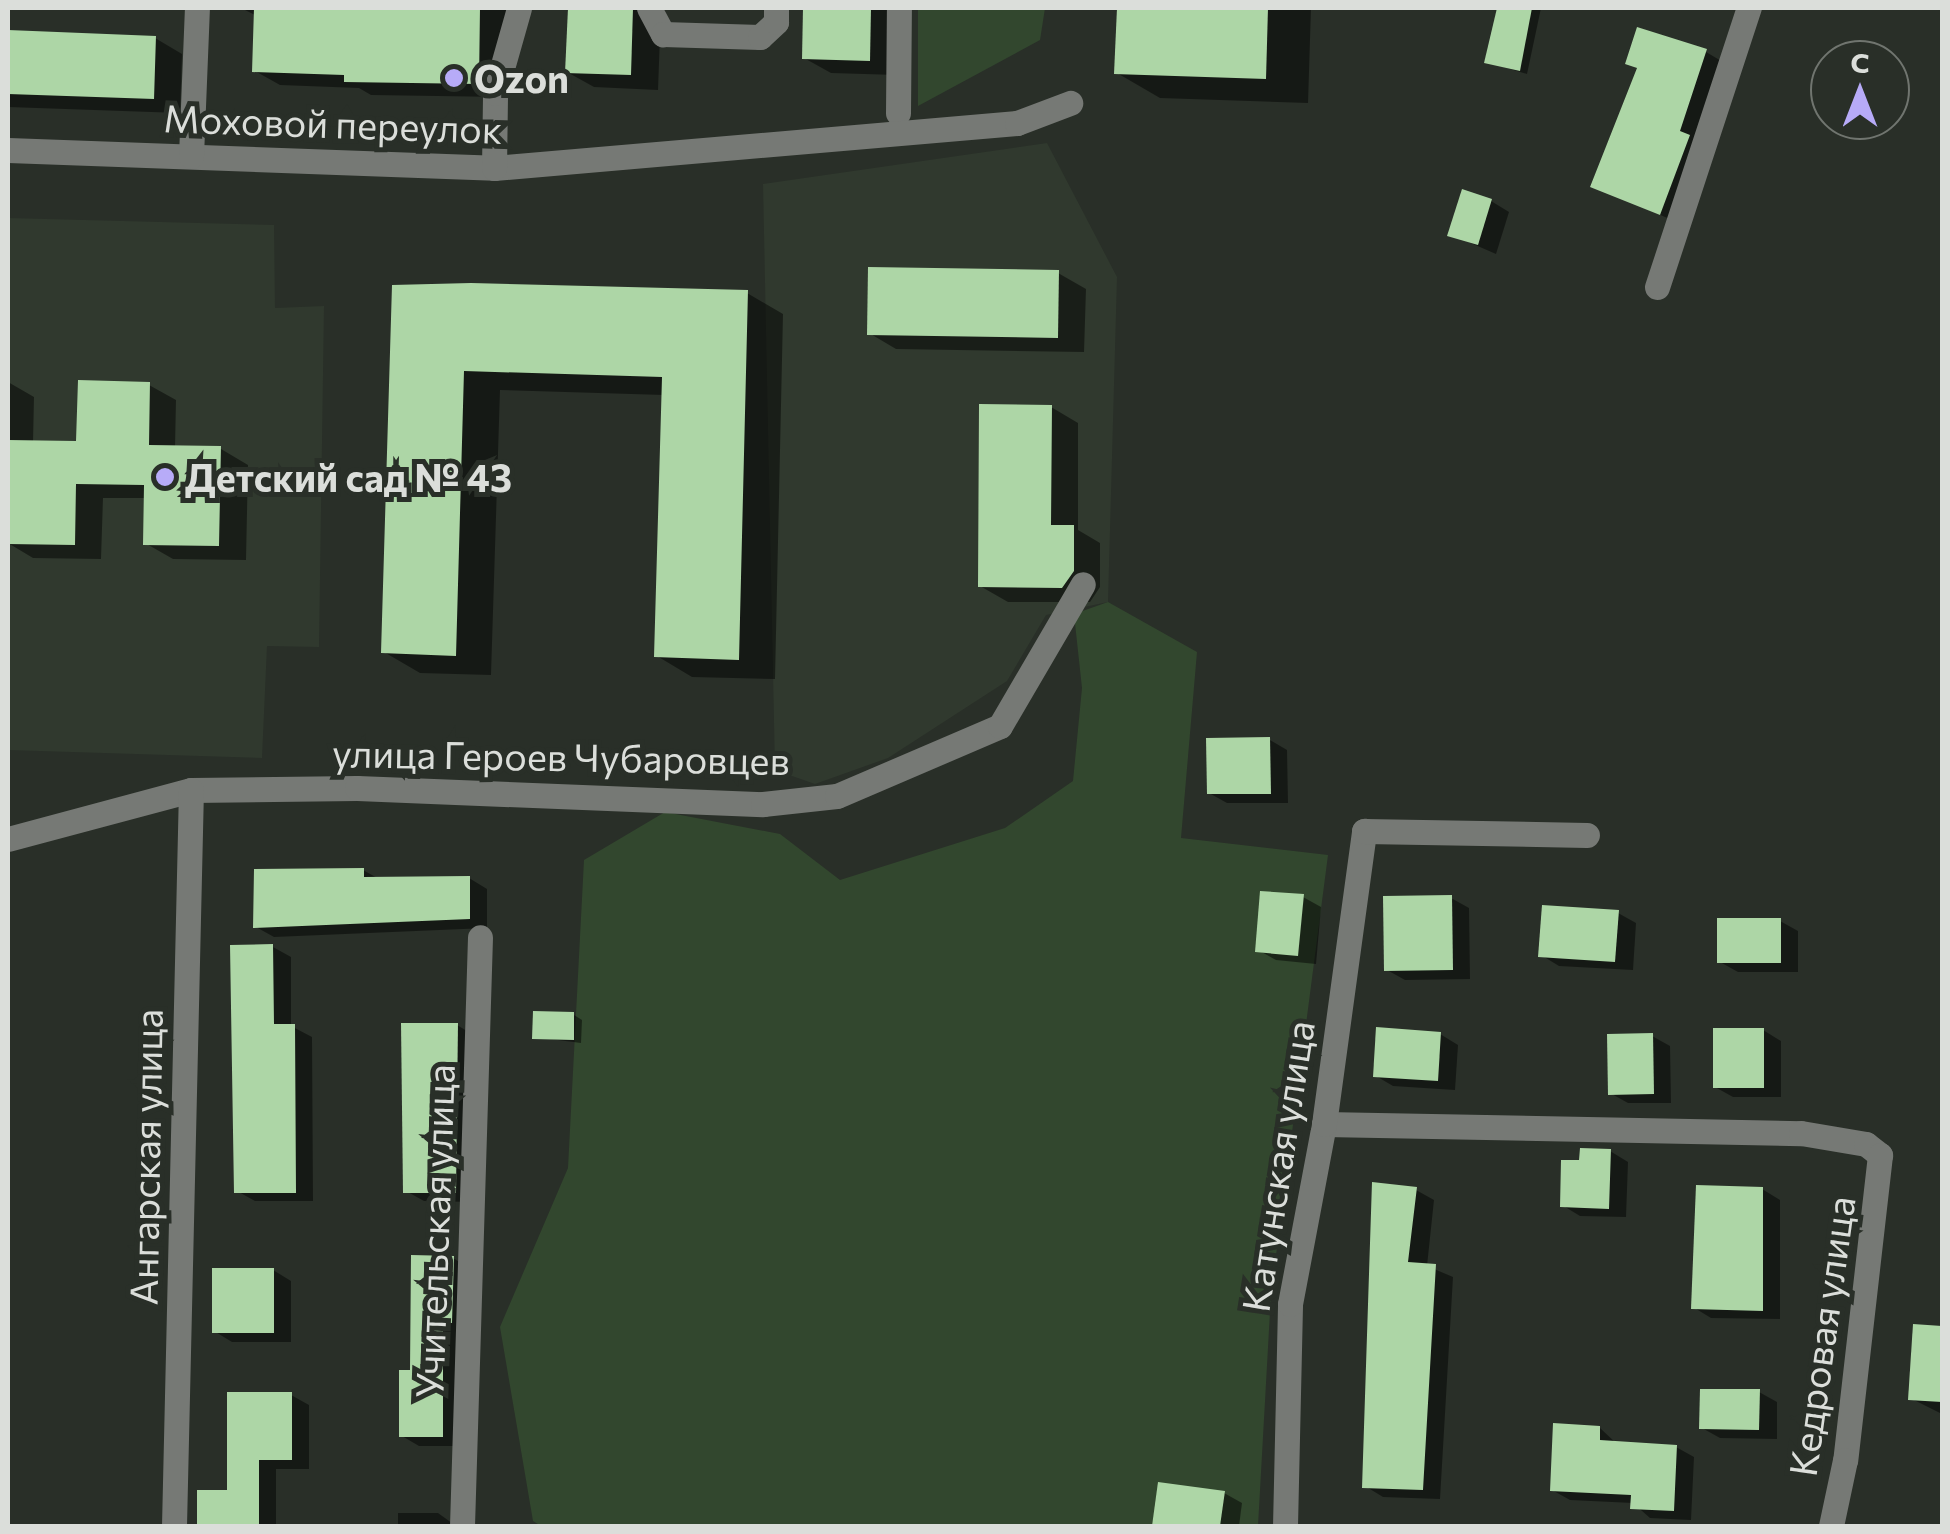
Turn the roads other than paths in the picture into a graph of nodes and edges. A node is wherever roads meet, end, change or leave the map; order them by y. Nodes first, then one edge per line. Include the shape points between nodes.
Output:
1 (196, 8) edge
2 (519, 8) edge
3 (649, 8) edge
4 (776, 8) edge
5 (899, 8) edge
6 (1749, 8) edge
7 (1070, 104) dead end
8 (898, 113) dead end
9 (8, 150) edge
10 (192, 156) junction
11 (494, 168) junction
12 (1657, 288) dead end
13 (1084, 584) dead end
14 (192, 790) junction
15 (1586, 835) dead end
16 (8, 838) edge
17 (480, 937) dead end
18 (1324, 1124) junction
19 (174, 1526) edge
20 (462, 1526) edge
21 (1285, 1526) edge
22 (1832, 1526) edge

1 - 10 street
2 - 11 street via 495,92
3 - 4 street via 663,34 760,37 776,22
5 - 8 street
6 - 12 street
7 - 11 street, Моховой переулок via 1017,123 948,131
9 - 10 street, Моховой переулок
10 - 11 street, Моховой переулок
13 - 14 street, улица Героев Чубаровцев via 1000,726 837,796 763,804 358,788
14 - 16 street, улица Героев Чубаровцев
14 - 19 street, Ангарская улица
15 - 18 street, Катунская улица via 1374,826 1364,831
17 - 20 street, Учительская улица
18 - 21 street, Катунская улица via 1290,1304
18 - 22 street, Кедровая улица via 1800,1133 1866,1144 1880,1155

